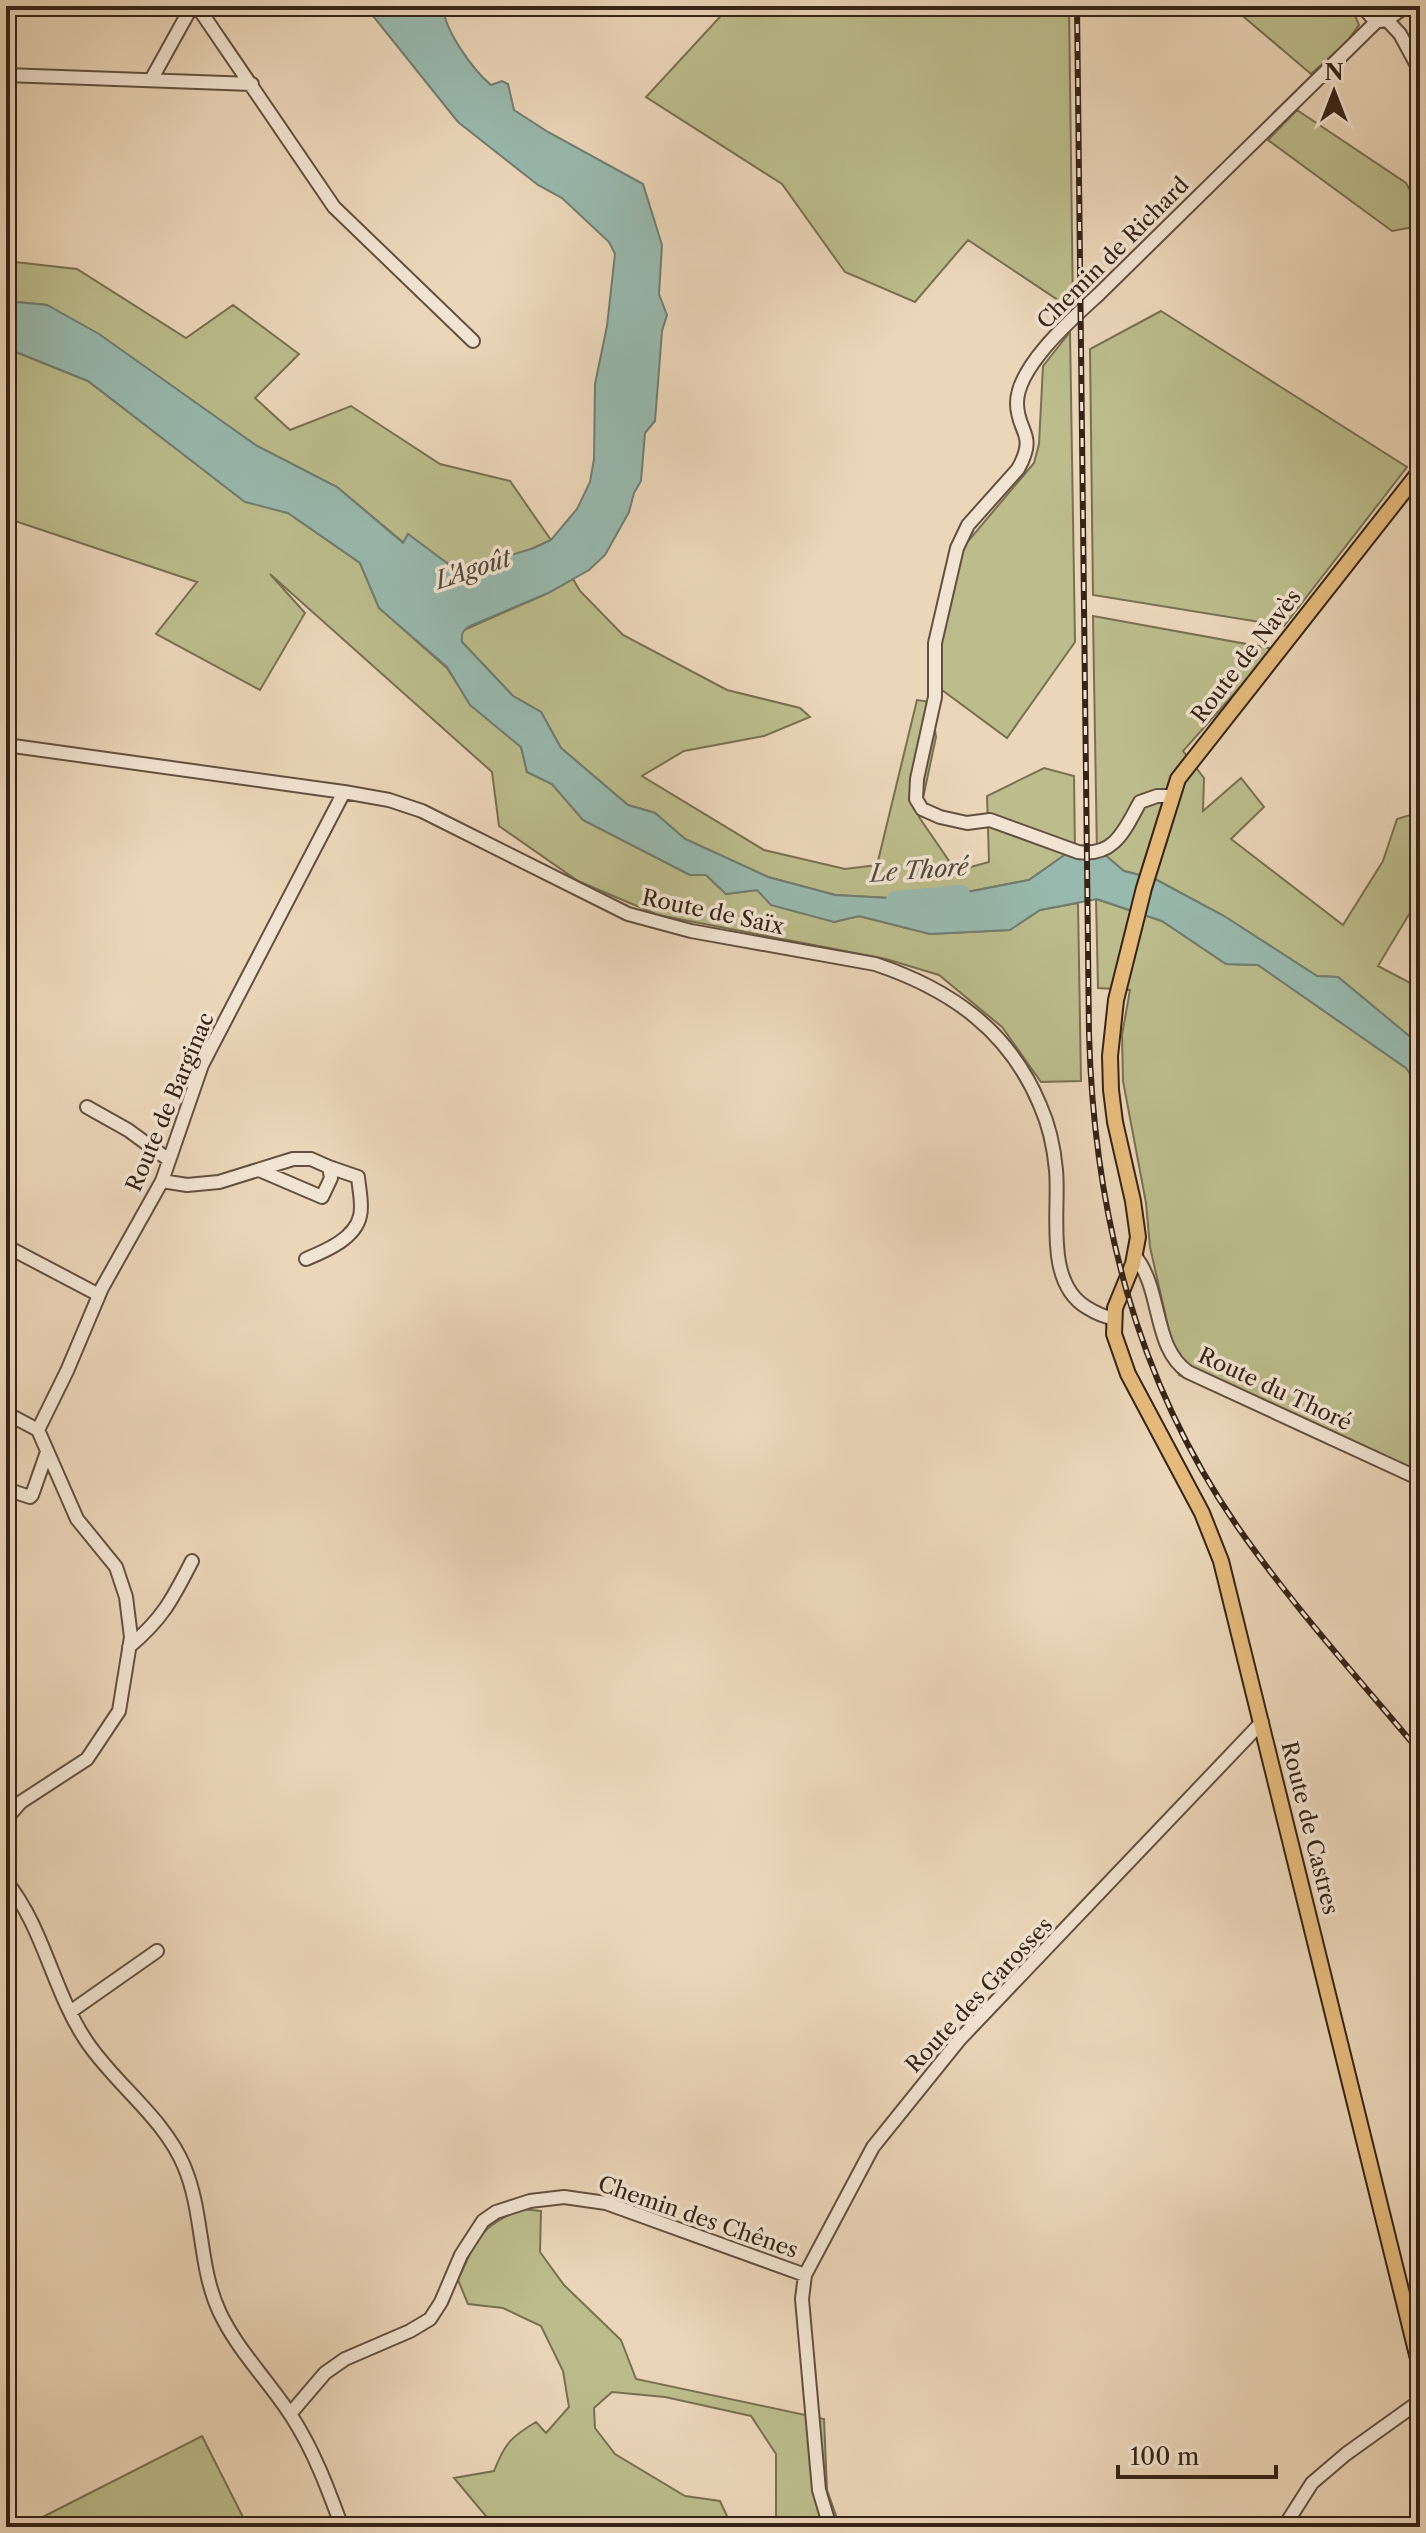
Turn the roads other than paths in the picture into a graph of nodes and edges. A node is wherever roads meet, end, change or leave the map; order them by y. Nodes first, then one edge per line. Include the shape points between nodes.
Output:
1 (194, 6) edge
2 (1362, 6) edge
3 (1406, 6) edge
4 (1381, 21) junction
5 (1420, 71) edge
6 (6, 75) edge
7 (151, 80) junction
8 (252, 84) junction
9 (473, 341) dead end
10 (1420, 471) edge
11 (6, 745) edge
12 (344, 792) junction
13 (1172, 796) junction
14 (87, 1107) dead end
15 (169, 1160) junction
16 (329, 1167) junction
17 (259, 1170) junction
18 (162, 1181) junction
19 (6, 1246) edge
20 (1135, 1256) junction
21 (306, 1259) dead end
22 (99, 1295) junction
23 (1113, 1318) junction
24 (6, 1413) edge
25 (38, 1430) junction
26 (47, 1452) junction
27 (1420, 1479) edge
28 (6, 1489) edge
29 (192, 1561) dead end
30 (129, 1647) junction
31 (1262, 1722) junction
32 (6, 1819) edge
33 (6, 1881) edge
34 (157, 1951) dead end
35 (70, 2012) junction
36 (805, 2275) junction
37 (1420, 2367) edge
38 (1420, 2401) edge
39 (290, 2414) junction
40 (342, 2527) edge
41 (830, 2527) edge
42 (1284, 2527) edge

1 - 7 street
1 - 8 street
2 - 4 street
3 - 4 street
4 - 5 street via 1400,34
4 - 13 street, Chemin de Richard via 1060,329 1024,378 1017,399 1027,451 961,536 935,643 935,697 917,779 916,799 922,809 967,823 990,820 1090,854 1121,837 1140,802
6 - 7 street
7 - 8 street
8 - 9 street via 334,207
10 - 13 main road, Route de Navès via 1198,752
11 - 12 street, Route de Saïx
12 - 15 street, Route de Barginac via 202,1065
12 - 23 street, Route de Saïx via 422,811 628,914 691,931 875,964 953,999 990,1029 1030,1084 1054,1154 1062,1275 1080,1303
13 - 20 main road, Route de Navès via 1131,936 1110,1056 1115,1122 1136,1222
14 - 15 street
15 - 18 street, Route de Barginac
16 - 17 street via 293,1159
16 - 17 street via 331,1178 322,1197
16 - 21 street via 358,1177 360,1217 348,1236
17 - 18 street via 219,1182
18 - 22 street, Route de Barginac
19 - 22 street
20 - 23 main road, Route de Navès
20 - 27 street, Route du Thoré via 1152,1284 1168,1348 1179,1366
22 - 25 street, Route de Barginac
23 - 31 main road, Route de Castres via 1124,1366 1213,1538
24 - 25 street
25 - 26 street
26 - 28 street via 30,1497
26 - 30 street via 77,1519 116,1567 126,1597
29 - 30 street via 155,1625
30 - 32 street via 119,1711 87,1759 21,1802
31 - 36 street, Route des Garosses via 960,2039 873,2147
31 - 37 main road, Route de Castres
33 - 35 street via 21,1900
34 - 35 street
35 - 39 street via 88,2043 174,2147 190,2183 217,2307 240,2348
36 - 39 street, Chemin des Chênes via 606,2203 564,2197 530,2201 483,2221 430,2319 345,2359 325,2373
36 - 41 street, Route des Garosses via 803,2326 819,2490
38 - 42 street via 1312,2483
39 - 40 street

